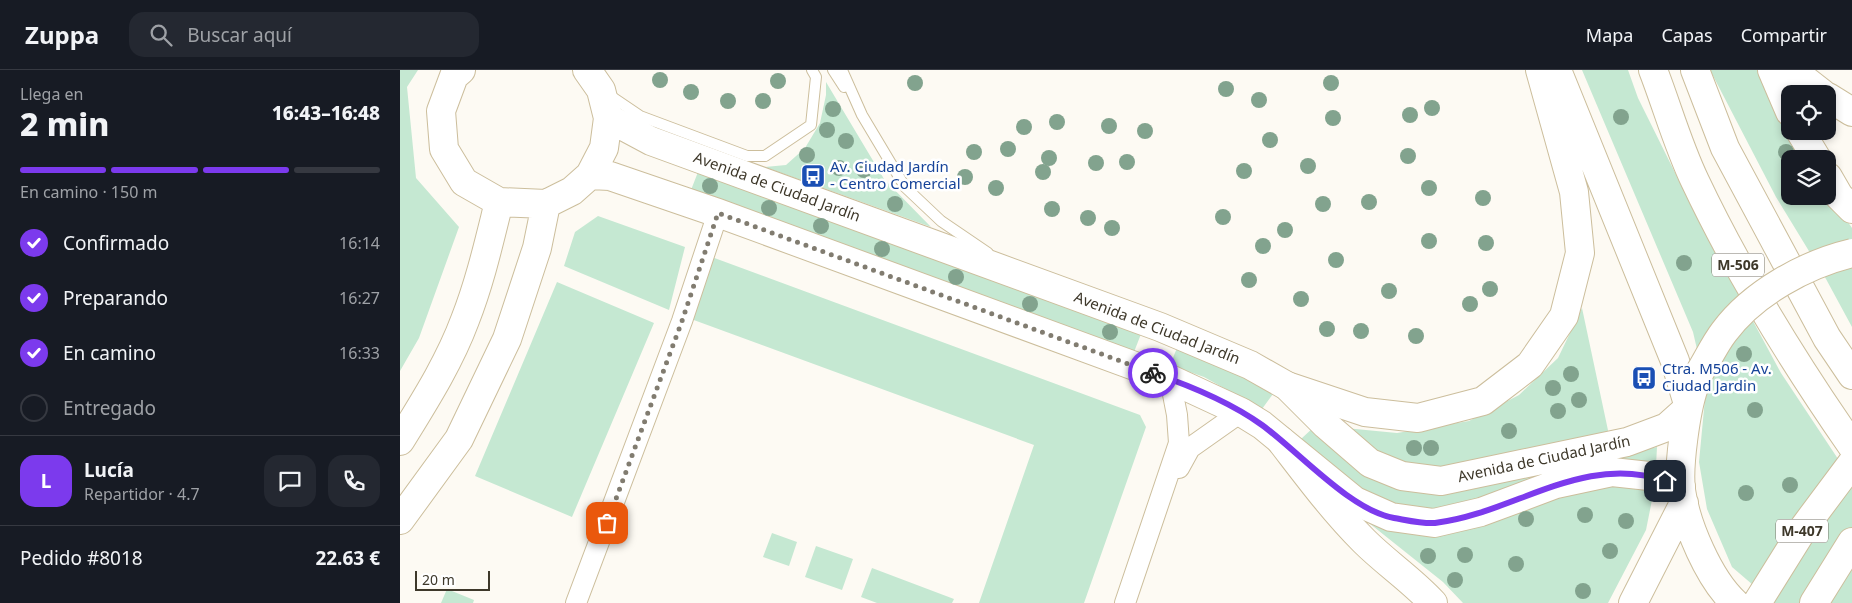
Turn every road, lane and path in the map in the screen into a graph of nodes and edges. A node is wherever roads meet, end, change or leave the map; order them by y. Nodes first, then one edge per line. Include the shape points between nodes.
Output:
1 (461, 70) edge
2 (812, 70) edge
3 (833, 70) edge
4 (842, 70) edge
5 (1540, 70) edge
6 (1557, 70) edge
7 (1653, 70) edge
8 (1695, 70) edge
9 (1772, 70) edge
10 (1798, 70) edge
11 (594, 80) edge
12 (1812, 85) edge
13 (1781, 91) edge
14 (1836, 102) edge
15 (1852, 112) edge
16 (862, 115) junction
17 (608, 118) junction
18 (590, 175) junction
19 (1836, 191) edge
20 (499, 202) junction
21 (546, 204) junction
22 (1852, 209) edge
23 (718, 213) junction
24 (1852, 253) edge
25 (1024, 278) junction
26 (1852, 375) edge
27 (1170, 379) junction
28 (1287, 386) junction
29 (1687, 407) junction
30 (1241, 412) junction
31 (400, 441) edge
32 (1281, 441) junction
33 (1852, 446) edge
34 (1852, 463) edge
35 (1163, 494) junction
36 (1682, 495) junction
37 (400, 520) edge
38 (1852, 542) edge
39 (576, 603) edge
40 (1125, 603) edge
41 (1433, 603) edge
42 (1633, 603) edge
43 (1735, 603) edge
44 (1757, 603) edge
45 (1814, 603) edge

1 - 20 main road via 454,76 441,111 444,149 464,182
2 - 11 lane via 816,77 811,125 765,156 747,156 640,116
3 - 16 lane
4 - 16 lane
5 - 28 main road via 1574,192 1580,253 1564,316 1530,364 1483,401 1418,418 1365,412
6 - 29 main road via 1675,361
7 - 33 main road, M-506 via 1694,179 1738,266 1800,372
8 - 26 main road, M-506 via 1725,148 1827,338
9 - 13 main road
10 - 12 main road
11 - 17 main road
14 - 15 main road
16 - 25 lane via 905,187 941,221
17 - 18 main road via 604,148
17 - 25 main road, Avenida de Ciudad Jardín via 651,141
18 - 21 main road via 572,191
18 - 23 main road, Avenida de Ciudad Jardín via 610,176
19 - 22 main road
20 - 21 main road
20 - 31 main road via 465,321 435,384
21 - 37 main road via 537,248 507,339 459,439
23 - 27 main road, Avenida de Ciudad Jardín
23 - 39 street via 682,321
24 - 29 main road, bridge via 1804,268 1740,314 1724,332 1698,375
25 - 28 main road, Avenida de Ciudad Jardín via 1160,327 1250,365
27 - 30 main road, Avenida de Ciudad Jardín
27 - 35 street via 1179,443
28 - 29 main road, Avenida de Ciudad Jardín via 1370,463 1402,476 1441,481 1627,442 1667,427
29 - 36 main road
30 - 32 main road, Avenida de Ciudad Jardín
30 - 35 street via 1190,448
32 - 36 main road, Avenida de Ciudad Jardín via 1355,501 1391,517 1434,523 1481,512 1556,484 1612,472 1649,476
32 - 41 main road via 1328,503 1366,543
34 - 44 main road, M-407 via 1805,526
35 - 40 street
36 - 42 main road
36 - 43 main road via 1704,560
38 - 45 main road, M-407

